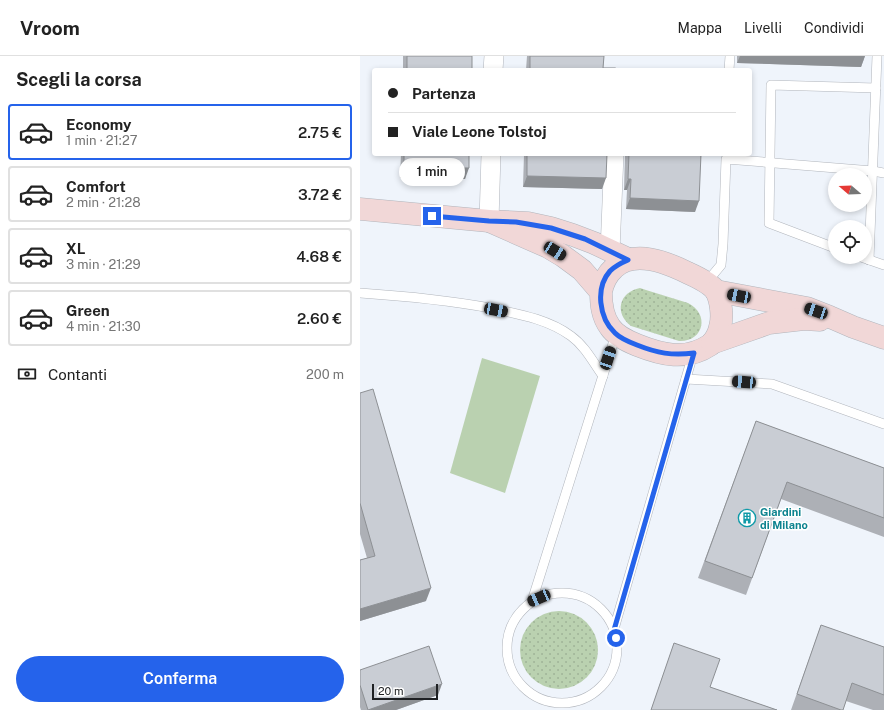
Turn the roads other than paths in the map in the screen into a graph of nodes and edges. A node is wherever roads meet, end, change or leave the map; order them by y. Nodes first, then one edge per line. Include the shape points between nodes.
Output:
1 (494, 56) edge
2 (730, 56) edge
3 (877, 56) edge
4 (493, 68) edge
5 (730, 68) edge
6 (876, 88) junction
7 (491, 156) edge
8 (614, 156) edge
9 (726, 157) edge
10 (770, 163) junction
11 (828, 168) edge
12 (872, 172) joint
13 (884, 173) edge
14 (360, 210) edge
15 (489, 221) junction
16 (828, 245) edge
17 (619, 255) junction
18 (872, 261) edge
19 (884, 266) edge
20 (711, 287) junction
21 (601, 292) junction
22 (360, 294) edge
23 (853, 327) junction
24 (616, 334) junction
25 (884, 338) edge
26 (712, 343) junction
27 (694, 353) junction
28 (603, 376) junction
29 (686, 379) junction
30 (884, 424) edge
31 (532, 601) junction
32 (614, 630) junction

1 - 4 street
2 - 5 lane
3 - 6 lane
6 - 10 lane via 771,85
6 - 12 lane
7 - 15 street
8 - 17 street
9 - 10 lane
9 - 20 lane via 721,265
10 - 11 lane
10 - 16 lane via 769,224
12 - 13 lane
14 - 15 street
15 - 17 street via 551,228
15 - 21 street via 563,256 582,270
17 - 20 street via 662,262
17 - 21 street via 616,266 602,285
18 - 19 lane
20 - 23 street via 807,308
20 - 26 street via 722,312 719,331
21 - 24 street via 603,313
22 - 28 lane via 428,298 509,312 542,321 572,337 584,348
23 - 25 street
23 - 26 street via 829,321 780,321
24 - 27 street via 659,353
24 - 28 lane
26 - 27 street
27 - 29 lane
28 - 31 lane
29 - 30 lane via 772,384
29 - 32 lane
31 - 32 lane via 547,594 564,592 580,595 595,603 606,615
31 - 32 lane via 512,622 507,636 506,651 508,665 514,678 526,692 542,701 560,704 578,702 594,694 607,681 615,665 618,648

